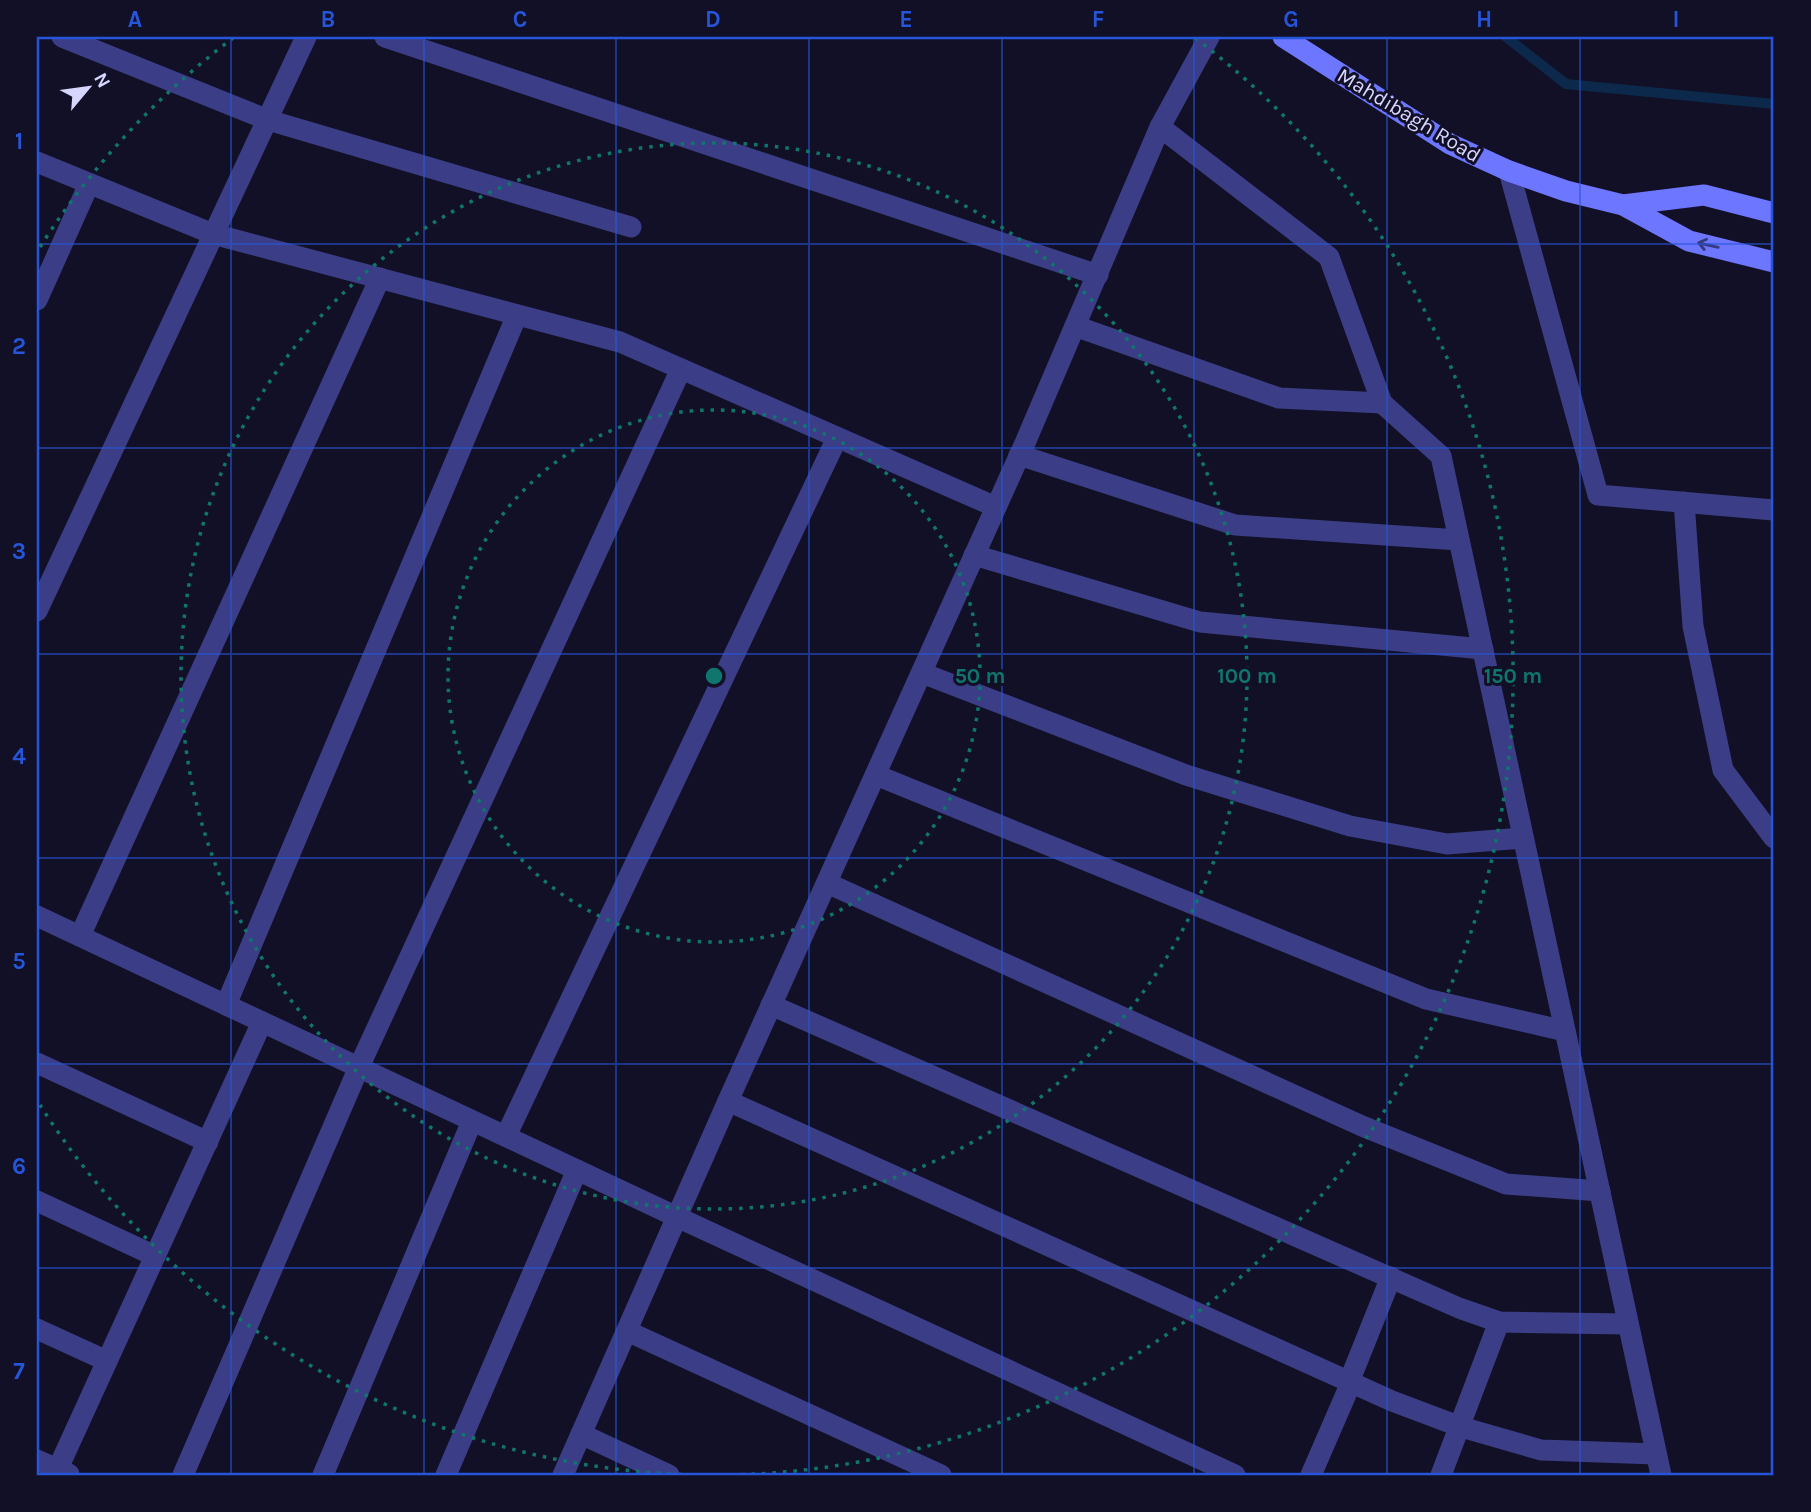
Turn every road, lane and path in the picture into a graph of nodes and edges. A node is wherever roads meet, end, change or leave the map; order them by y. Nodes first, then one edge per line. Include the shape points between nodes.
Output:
1 (62, 37) edge
2 (306, 37) edge
3 (385, 37) edge
4 (1209, 37) edge
5 (1283, 37) edge
6 (268, 120) junction
7 (1160, 127) junction
8 (37, 162) edge
9 (1508, 171) junction
10 (89, 184) junction
11 (1623, 205) junction
12 (1774, 213) edge
13 (631, 228) dead end
14 (214, 234) junction
15 (1774, 262) edge
16 (1098, 275) junction
17 (380, 278) junction
18 (37, 300) edge
19 (517, 315) junction
20 (1075, 326) junction
21 (681, 369) junction
22 (1382, 403) junction
23 (837, 438) junction
24 (1019, 455) junction
25 (1685, 502) junction
26 (996, 507) junction
27 (1774, 510) edge
28 (1459, 540) junction
29 (974, 555) junction
30 (37, 611) edge
31 (1483, 649) junction
32 (922, 673) junction
33 (876, 775) junction
34 (1523, 838) junction
35 (1774, 838) edge
36 (827, 883) junction
37 (37, 916) edge
38 (80, 936) junction
39 (226, 1005) junction
40 (771, 1005) junction
41 (262, 1022) junction
42 (1565, 1031) junction
43 (37, 1063) edge
44 (359, 1067) junction
45 (728, 1101) junction
46 (472, 1121) junction
47 (506, 1136) junction
48 (208, 1142) junction
49 (577, 1170) junction
50 (1600, 1191) junction
51 (37, 1201) edge
52 (677, 1217) junction
53 (155, 1256) junction
54 (1391, 1278) junction
55 (1499, 1322) junction
56 (1628, 1324) junction
57 (37, 1329) edge
58 (627, 1331) junction
59 (107, 1361) junction
60 (1349, 1382) junction
61 (1461, 1427) junction
62 (581, 1434) junction
63 (1656, 1454) junction
64 (37, 1460) edge
65 (61, 1473) edge
66 (183, 1475) edge
67 (323, 1475) edge
68 (446, 1475) edge
69 (563, 1475) edge
70 (669, 1475) edge
71 (941, 1475) edge
72 (1235, 1475) edge
73 (1311, 1475) edge
74 (1441, 1475) edge
75 (1661, 1475) edge

1 - 6 street
2 - 6 street
3 - 16 street
4 - 7 street
5 - 9 street, Mahdibagh Road via 1450,144
6 - 13 street
6 - 14 street
7 - 16 street
7 - 22 street via 1329,257
8 - 10 street
9 - 11 street, Mahdibagh Road
9 - 25 street via 1598,495
10 - 14 street
10 - 18 street
11 - 12 street, Mahdibagh Road via 1704,195
15 -> 11 street, Mahdibagh Road via 1689,241
14 - 17 street
14 - 30 street
16 - 20 street
17 - 19 street
17 - 38 street
19 - 21 street via 620,342
19 - 39 street
20 - 22 street via 1279,398
20 - 24 street
21 - 23 street
21 - 44 street
22 - 28 street via 1441,456
23 - 26 street
23 - 47 street
24 - 26 street
24 - 28 street via 1235,525
25 - 27 street
25 - 35 street via 1693,626 1723,770
26 - 29 street
28 - 31 street
29 - 31 street via 1200,622
29 - 32 street
31 - 34 street
32 - 33 street
32 - 34 street via 1186,775 1350,826 1447,844
33 - 36 street
33 - 42 street via 1426,999
34 - 42 street
36 - 40 street
36 - 50 street via 1362,1126 1506,1184
37 - 38 street
38 - 39 street
39 - 41 street
40 - 45 street
40 - 54 street
41 - 44 street
41 - 48 street
42 - 50 street
43 - 48 street
44 - 46 street
44 - 66 street
45 - 52 street
45 - 60 street
46 - 47 street
46 - 67 street
47 - 49 street
48 - 53 street
49 - 52 street
49 - 68 street
50 - 56 street
51 - 53 street
52 - 58 street
52 - 72 street
53 - 59 street
54 - 55 street
54 - 60 street
55 - 56 street
55 - 61 street
56 - 63 street
57 - 59 street
58 - 62 street
58 - 71 street
59 - 65 street
60 - 61 street
60 - 73 street
61 - 63 street via 1541,1450
61 - 74 street
62 - 69 street
62 - 70 street
63 - 75 street
64 - 65 street

